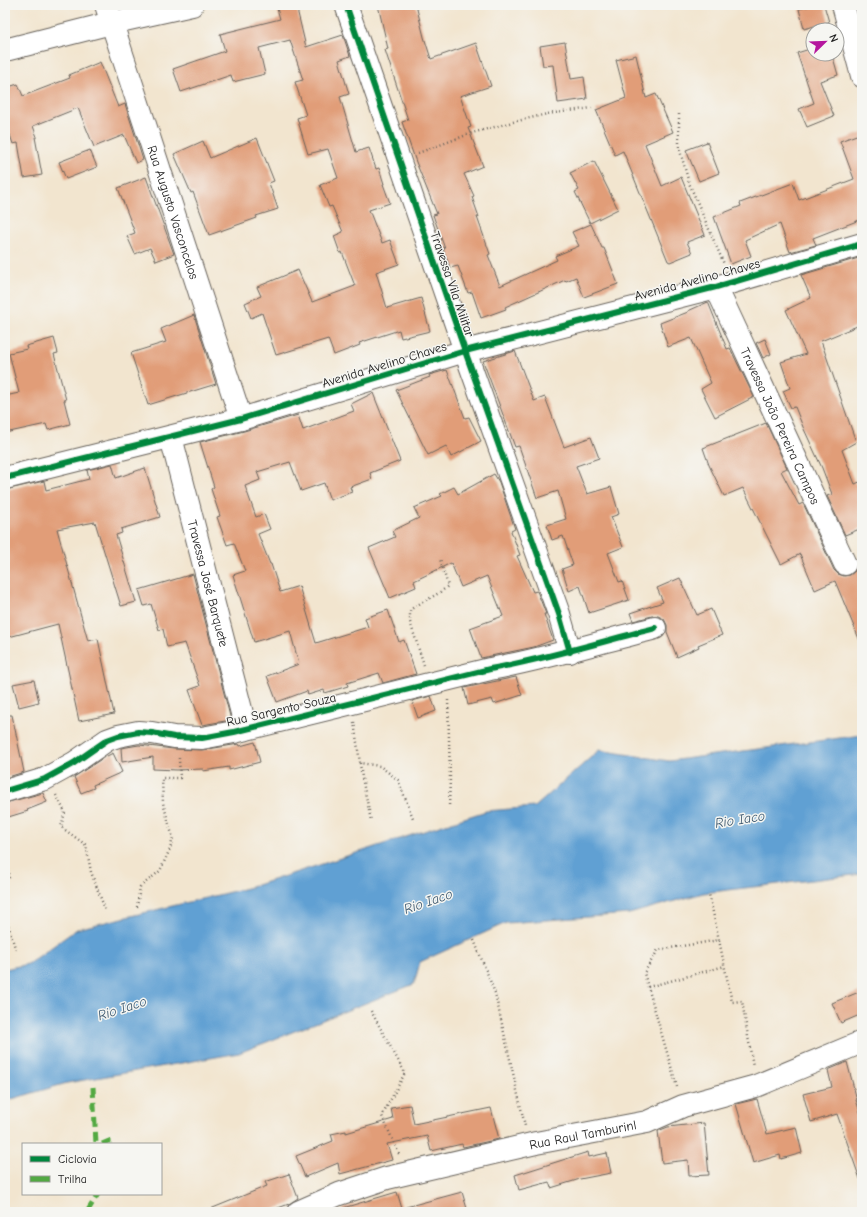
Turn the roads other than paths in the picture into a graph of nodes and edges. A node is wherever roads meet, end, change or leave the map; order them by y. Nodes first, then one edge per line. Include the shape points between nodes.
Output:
1 (192, 5) edge
2 (346, 5) edge
3 (843, 5) edge
4 (108, 14) edge
5 (5, 50) edge
6 (862, 76) edge
7 (862, 244) edge
8 (724, 285) junction
9 (465, 351) junction
10 (240, 419) junction
11 (171, 437) junction
12 (5, 478) edge
13 (845, 564) dead end
14 (655, 628) dead end
15 (570, 652) junction
16 (246, 729) junction
17 (5, 791) edge
18 (862, 1042) edge
19 (298, 1212) edge

1 - 4 street
2 - 9 street, Travessa Vila Militar
3 - 6 street
4 - 5 street
4 - 10 street, Rua Augusto Vasconcelos
7 - 8 street, Avenida Avelino Chaves
8 - 9 street, Avenida Avelino Chaves
8 - 13 street, Travessa João Pereira Campos
9 - 10 street, Avenida Avelino Chaves
9 - 15 street, Travessa Vila Militar via 559,614
10 - 11 street, Avenida Avelino Chaves
11 - 12 street, Avenida Avelino Chaves
11 - 16 street, Travessa José Barquete
14 - 15 street, Rua Sargento Souza
15 - 16 street, Rua Sargento Souza
16 - 17 street, Rua Sargento Souza via 202,738 152,732 118,736 107,740 48,777
18 - 19 street, Rua Raul Tamburinl via 756,1086 683,1106 647,1122 529,1145 387,1178 339,1194

